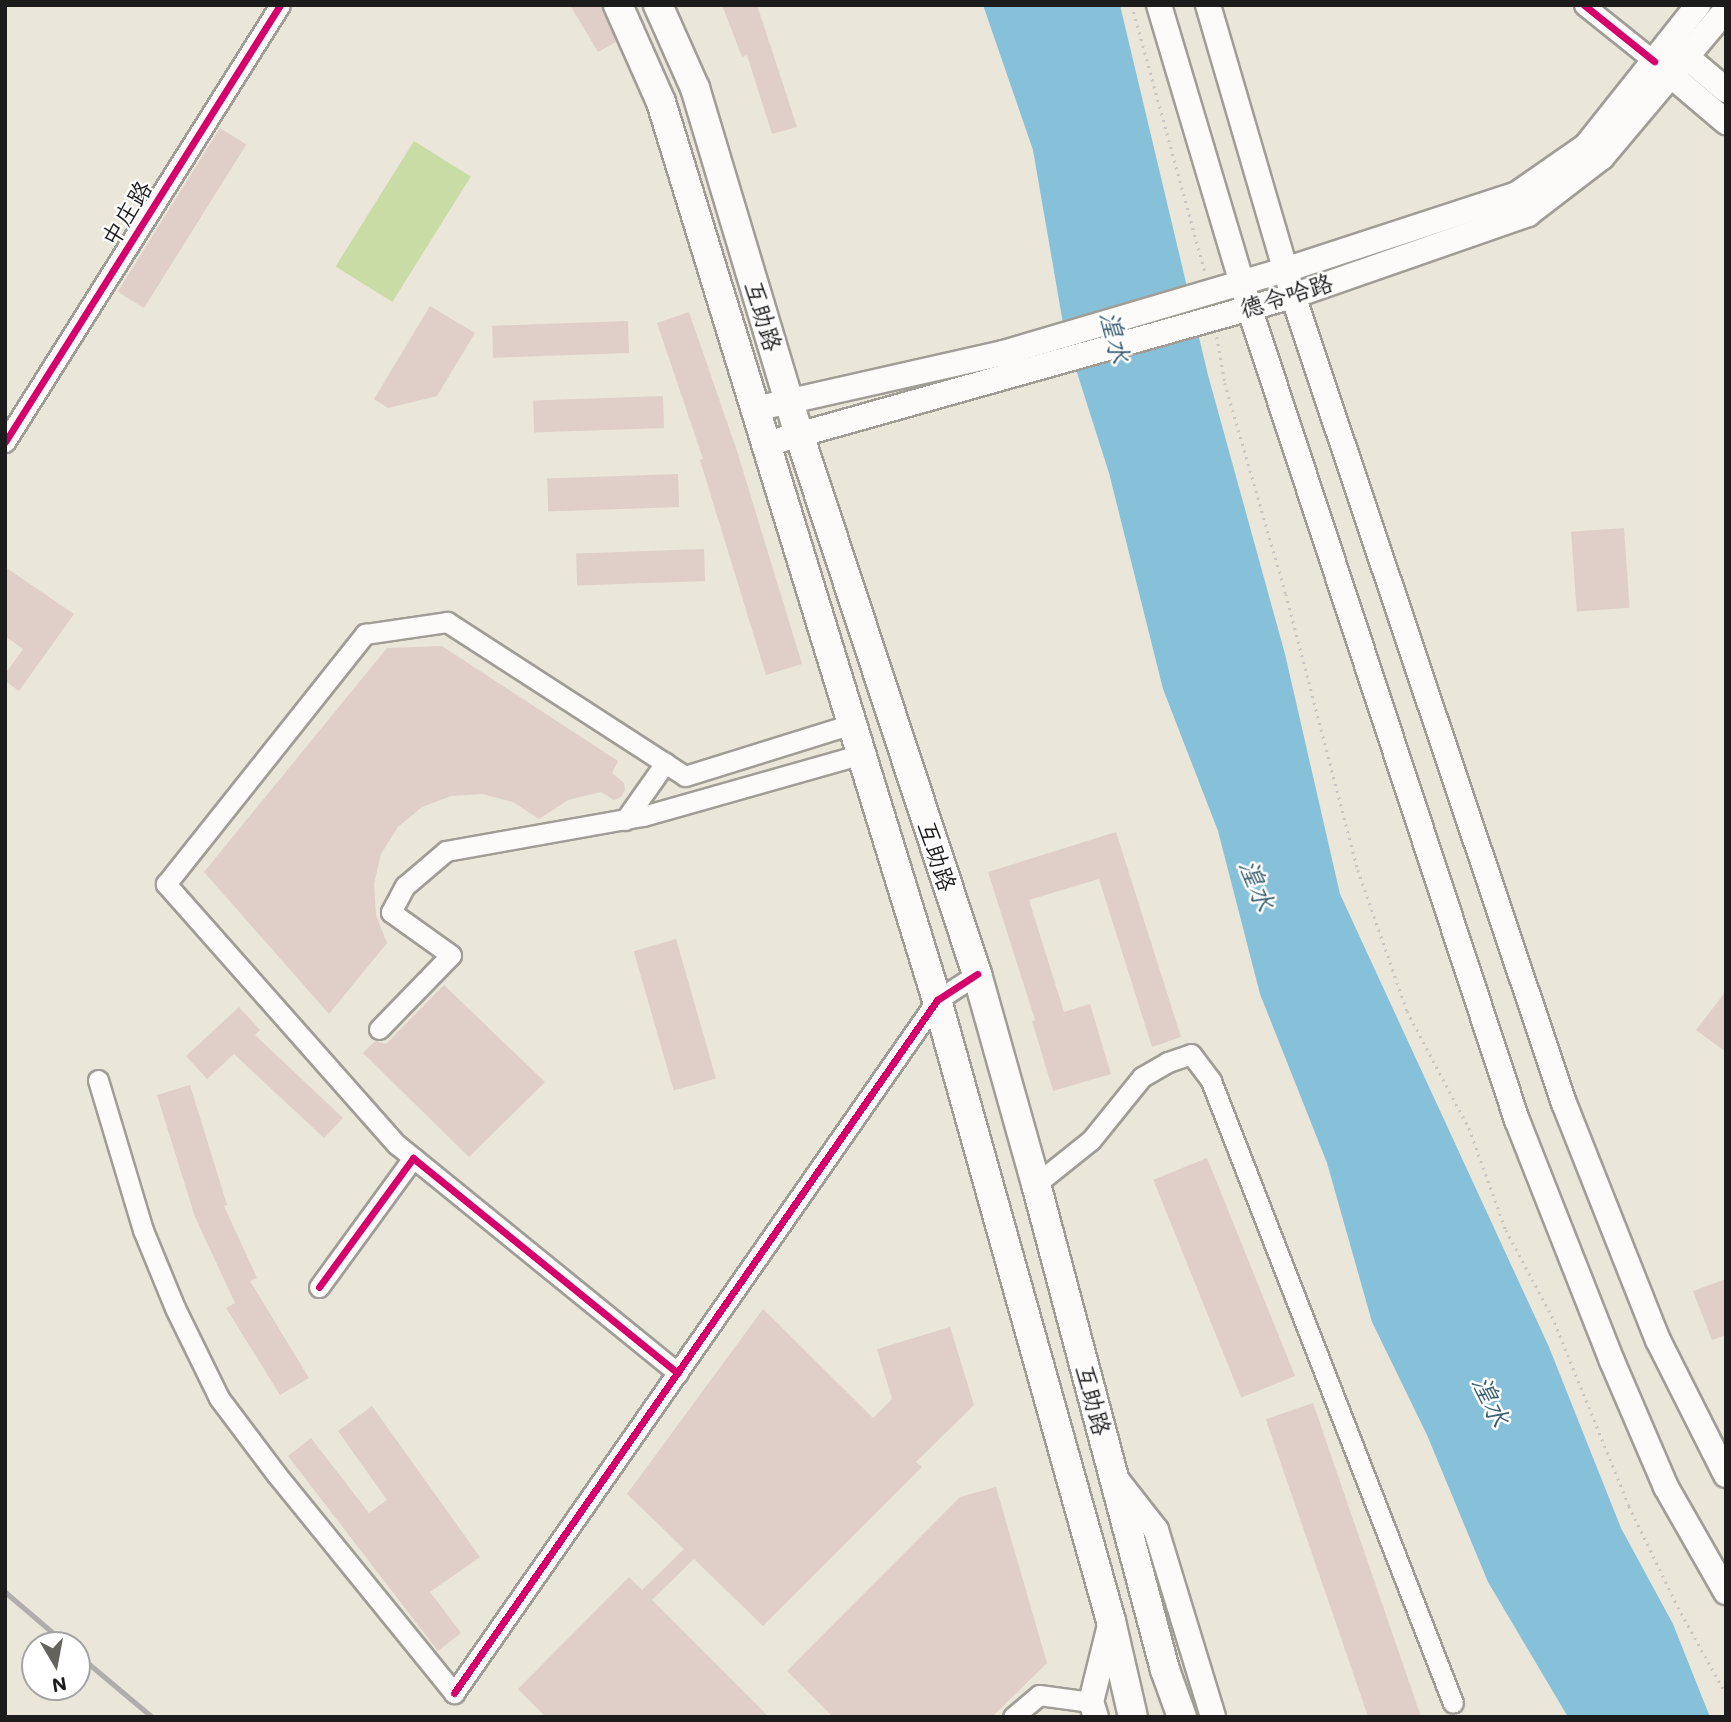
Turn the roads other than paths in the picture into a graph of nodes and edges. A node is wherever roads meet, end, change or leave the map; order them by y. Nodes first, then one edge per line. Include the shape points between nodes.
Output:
1 (280, 5) edge
2 (618, 5) edge
3 (658, 5) edge
4 (1159, 5) edge
5 (1208, 5) edge
6 (1584, 5) edge
7 (1698, 5) edge
8 (1726, 10) edge
9 (1688, 58) junction
10 (1663, 69) junction
11 (1726, 90) edge
12 (1726, 122) edge
13 (1284, 270) junction
14 (1243, 282) junction
15 (1293, 296) junction
16 (1208, 307) junction
17 (1249, 307) junction
18 (789, 399) junction
19 (755, 409) junction
20 (799, 434) junction
21 (5, 442) edge
22 (766, 444) junction
23 (852, 724) junction
24 (862, 754) junction
25 (665, 763) junction
26 (634, 818) junction
27 (976, 974) junction
28 (937, 1000) junction
29 (379, 1029) dead end
30 (98, 1080) dead end
31 (413, 1158) junction
32 (1036, 1184) junction
33 (319, 1287) dead end
34 (678, 1373) junction
35 (1726, 1475) edge
36 (1116, 1479) junction
37 (1726, 1592) edge
38 (1111, 1621) junction
39 (1453, 1703) dead end
40 (1093, 1710) edge
41 (1013, 1717) edge
42 (1133, 1717) edge
43 (1182, 1717) edge
44 (1213, 1717) edge

1 - 21 street, 中庄路
2 - 19 highway, 互助路 via 661,102
3 - 18 highway, 互助路 via 695,88
4 - 14 main road
5 - 13 main road
6 - 10 street
7 - 10 main road, 德令哈路
8 - 9 main road
9 - 10 main road
9 - 11 main road
10 - 12 main road
10 - 13 main road, 德令哈路 via 1586,146 1517,194
10 - 15 main road, 德令哈路 via 1602,157 1528,214
13 - 14 main road, 德令哈路
13 - 15 main road
14 - 16 main road, 德令哈路
14 - 17 main road
15 - 17 main road, 德令哈路
15 - 35 main road via 1564,1103 1658,1340
16 - 17 main road, 德令哈路
16 - 18 main road, 德令哈路
16 - 20 main road, 德令哈路 via 1012,376
17 - 37 main road via 1517,1120 1666,1487
18 - 19 main road, 德令哈路
18 - 20 highway, 互助路
19 - 22 highway, 互助路
20 - 22 main road, 德令哈路
20 - 27 highway, 互助路
22 - 23 highway, 互助路
23 - 24 highway, 互助路
23 - 25 street via 685,776
24 - 26 street
24 - 28 highway, 互助路
25 - 26 street
25 - 31 street via 447,622 365,634 166,884
26 - 29 street via 446,851 405,886 391,912 451,955
27 - 28 street
27 - 32 highway, 互助路
28 - 34 street
28 - 38 highway, 互助路
30 - 34 street via 143,1230 219,1398 454,1693
31 - 33 street
31 - 34 street
32 - 36 highway, 互助路
32 - 39 street via 1091,1140 1142,1077 1191,1054 1211,1081
36 - 43 highway, 互助路 via 1165,1670
36 - 44 main road via 1156,1530
38 - 40 main road
38 - 42 highway, 互助路
40 - 41 street via 1039,1695

